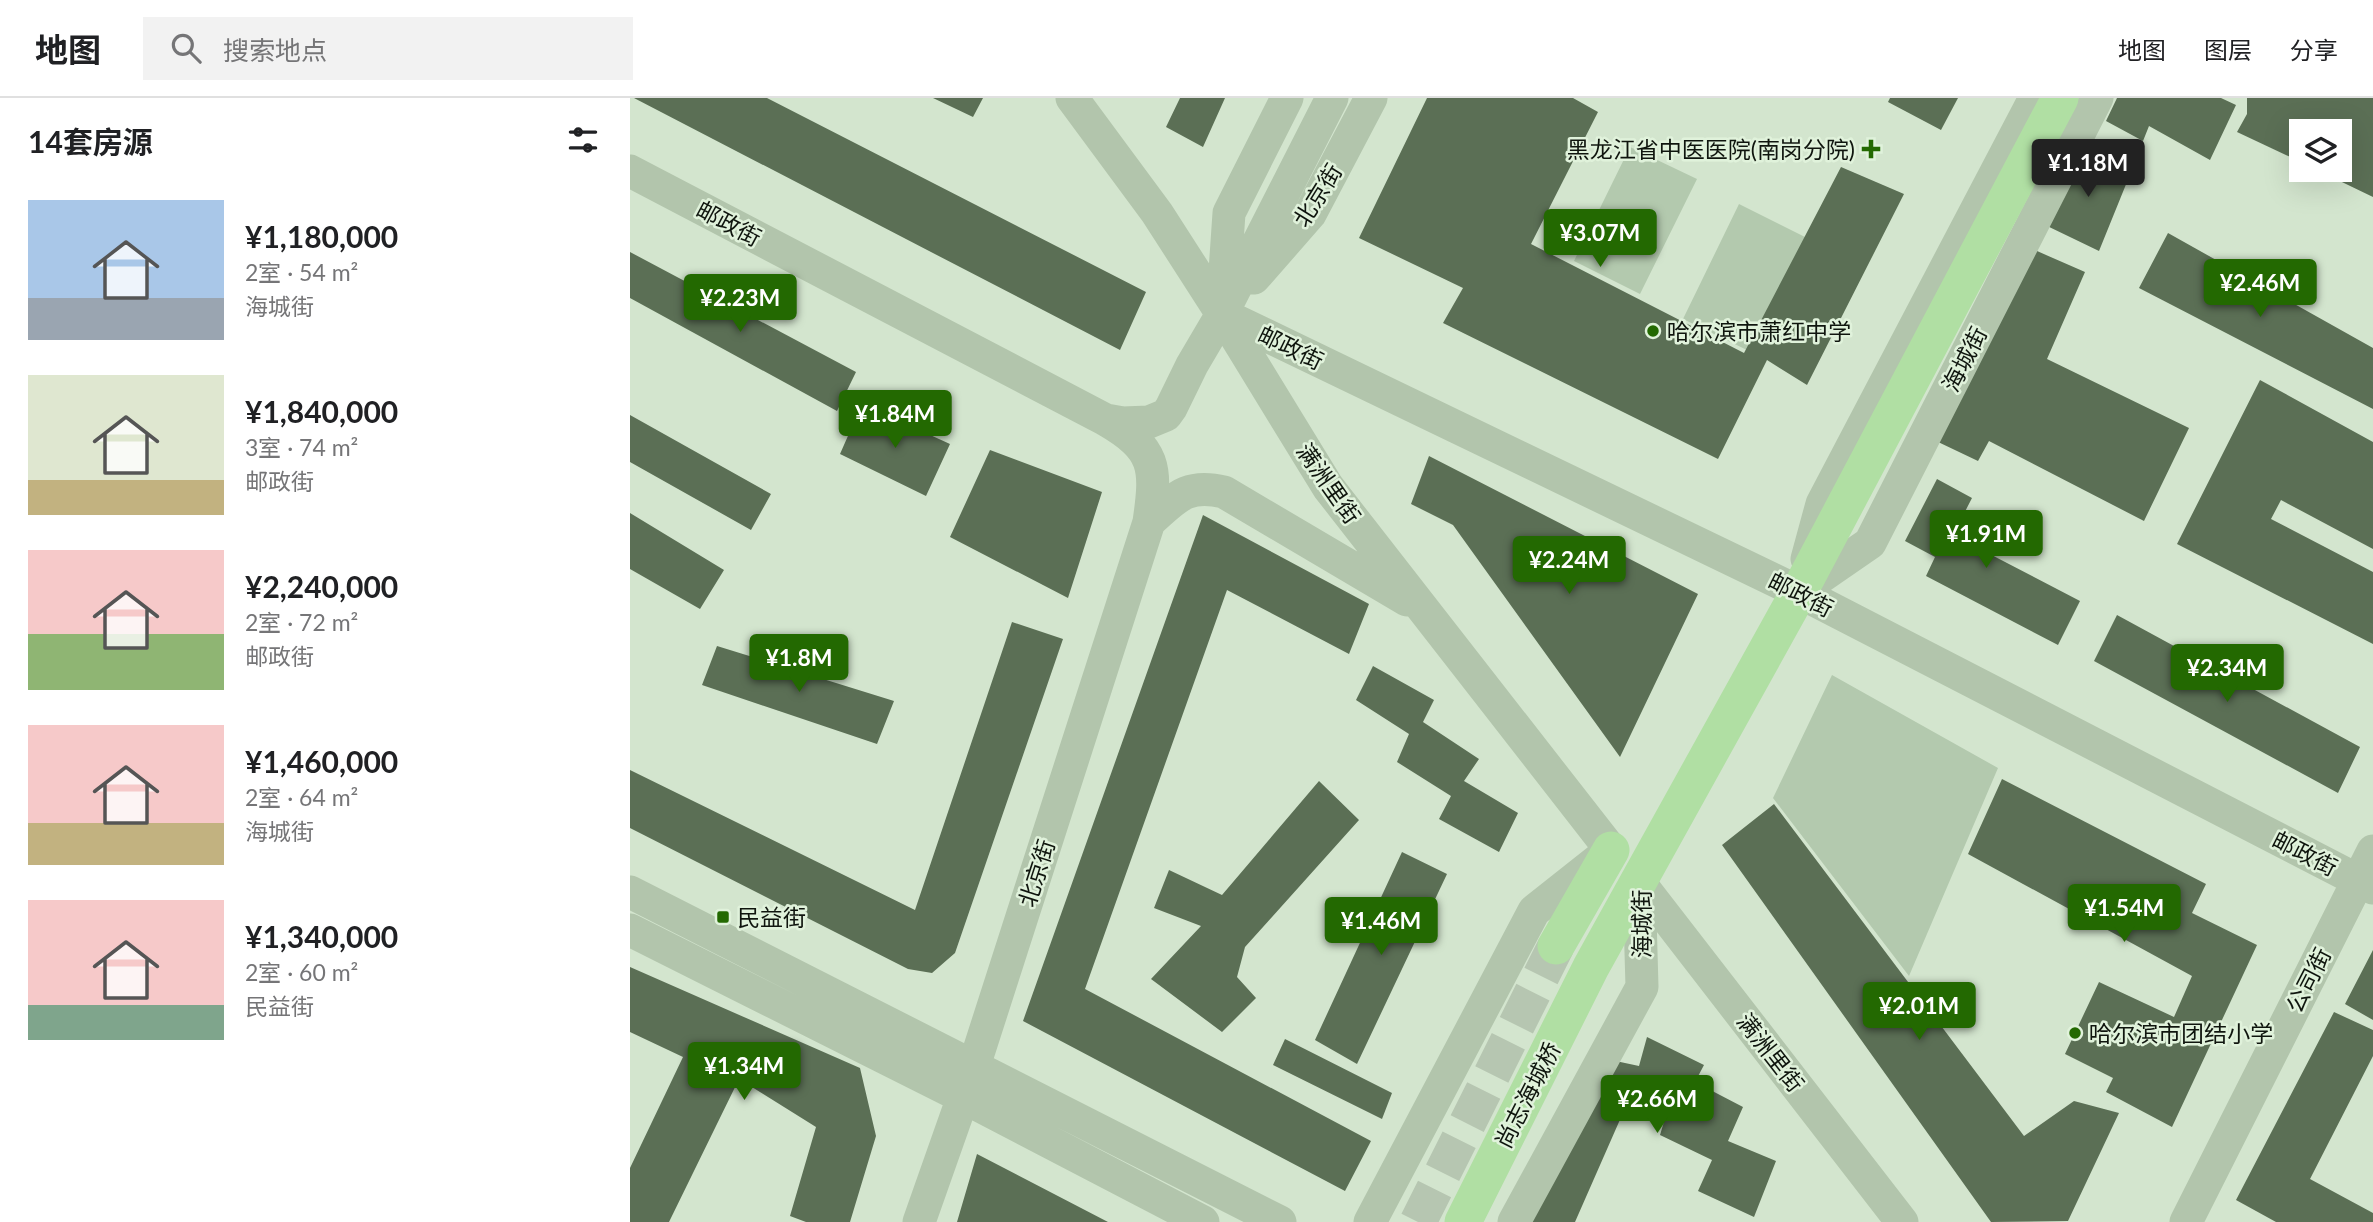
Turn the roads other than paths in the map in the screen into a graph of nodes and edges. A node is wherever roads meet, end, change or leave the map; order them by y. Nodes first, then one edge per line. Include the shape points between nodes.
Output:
1 (1072, 98) edge
2 (1287, 98) edge
3 (1332, 98) edge
4 (1371, 98) edge
5 (2035, 98) edge
6 (2060, 98) edge
7 (2097, 98) edge
8 (630, 171) edge
9 (1222, 314) junction
10 (1106, 420) junction
11 (1149, 522) junction
12 (1799, 592) junction
13 (1424, 611) junction
14 (1612, 850) junction
15 (2373, 851) edge
16 (1639, 882) junction
17 (2366, 884) edge
18 (630, 892) edge
19 (630, 930) edge
20 (1556, 946) tunnel mouth
21 (974, 1066) junction
22 (963, 1097) junction
23 (919, 1222) edge
24 (1203, 1222) edge
25 (1280, 1222) edge
26 (1370, 1222) edge
27 (1463, 1222) edge
28 (1514, 1222) edge
29 (1902, 1222) edge
30 (2186, 1222) edge

1 - 9 main road, 满洲里街 via 1157,214
2 - 9 main road via 1228,213
3 - 9 main road, 北京街
4 - 9 main road, 北京街 via 1310,214
5 - 12 main road, 海城街 via 1822,504
6 - 12 main road, 海城街
7 - 12 main road, 海城街 via 1871,543
8 - 10 main road, 邮政街
9 - 10 main road via 1166,415 1149,422
9 - 12 main road, 邮政街
9 - 13 main road, 满洲里街 via 1328,487
10 - 11 main road, 邮政街 via 1128,432 1151,464
11 - 13 main road via 1192,489 1224,492
11 - 21 main road, 北京街
12 - 16 main road, 海城街
12 - 17 main road, 邮政街
13 - 14 main road, 满洲里街
14 - 20 main road
14 - 26 main road via 1534,911
15 - 17 main road, 公司街
16 - 27 main road, 尚志海城桥 via 1591,967
16 - 28 main road, 海城街 via 1642,987
16 - 29 main road, 满洲里街
17 - 30 main road, 公司街
18 - 21 main road
19 - 22 main road
21 - 22 main road, 北京街
21 - 25 main road
22 - 23 main road, 北京街
22 - 24 main road

